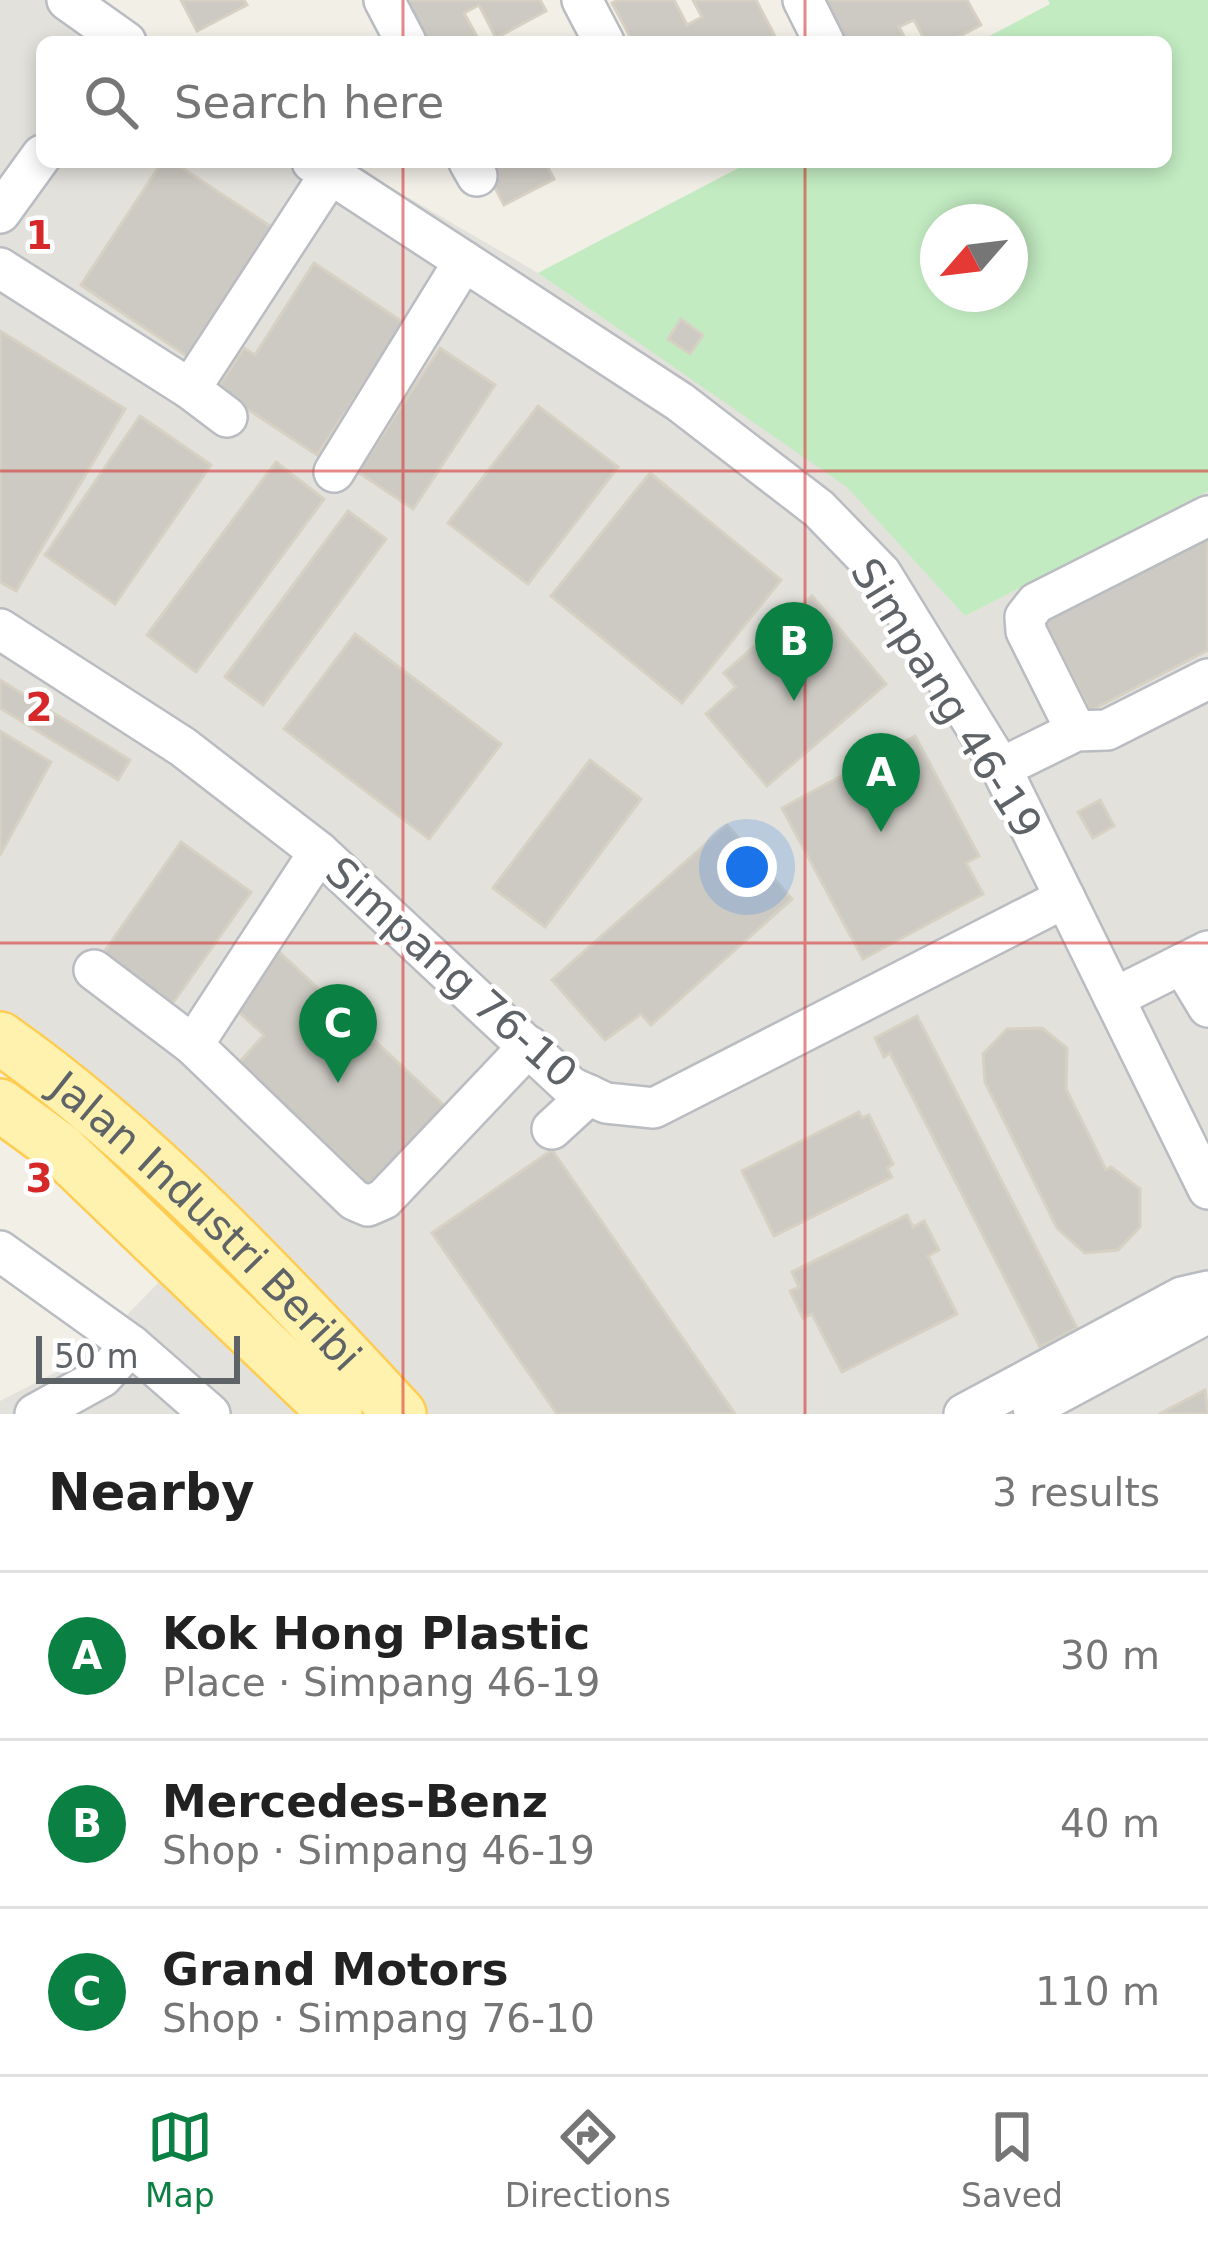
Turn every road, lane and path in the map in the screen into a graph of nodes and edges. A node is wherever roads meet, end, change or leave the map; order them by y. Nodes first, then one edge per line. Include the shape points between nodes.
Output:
1 (67, 0) edge
2 (384, 0) edge
3 (582, 0) edge
4 (803, 0) edge
5 (118, 36) edge
6 (403, 36) edge
7 (601, 36) edge
8 (821, 36) edge
9 (36, 162) edge
10 (321, 168) edge
11 (0, 213) edge
12 (464, 261) junction
13 (0, 268) edge
14 (190, 389) junction
15 (227, 417) dead end
16 (334, 472) dead end
17 (1208, 516) edge
18 (0, 629) edge
19 (1208, 679) edge
20 (1076, 730) junction
21 (1001, 768) junction
22 (319, 852) junction
23 (1064, 898) junction
24 (1195, 957) edge
25 (94, 970) dead end
26 (1114, 998) junction
27 (1208, 1007) edge
28 (0, 1038) edge
29 (194, 1045) junction
30 (529, 1046) junction
31 (589, 1095) junction
32 (0, 1105) edge
33 (552, 1129) dead end
34 (1208, 1189) edge
35 (0, 1251) edge
36 (1208, 1291) edge
37 (1208, 1313) edge
38 (131, 1345) junction
39 (35, 1414) edge
40 (210, 1414) edge
41 (336, 1414) edge
42 (400, 1414) edge
43 (964, 1414) edge
44 (1019, 1414) edge

1 - 5 street
2 - 6 street
3 - 7 street
4 - 8 street
9 - 11 street
10 - 12 street, Simpang 46-19
10 - 14 street
12 - 16 street
12 - 21 street, Simpang 46-19 via 680,402 818,509 881,573
13 - 14 street
14 - 15 street
17 - 20 street via 1036,603 1025,617
18 - 22 street, Simpang 76-10 via 183,747
19 - 20 street via 1107,730
20 - 21 street
21 - 23 street, Simpang 46-19
22 - 29 street
22 - 30 street, Simpang 76-10
23 - 26 street, Simpang 46-19
23 - 31 street, Simpang 76-10 via 654,1108
24 - 26 street
24 - 27 street
25 - 29 street
26 - 34 street, Simpang 46-19
28 - 42 main road, Jalan Industri Beribi via 249,1257
29 - 30 street via 368,1207
30 - 31 street, Simpang 76-10
31 - 33 street
32 - 41 main road, Jalan Industri Beribi via 76,1164
35 - 38 street
36 - 43 street via 1181,1297
37 - 44 street
38 - 39 street via 102,1377
38 - 40 street

